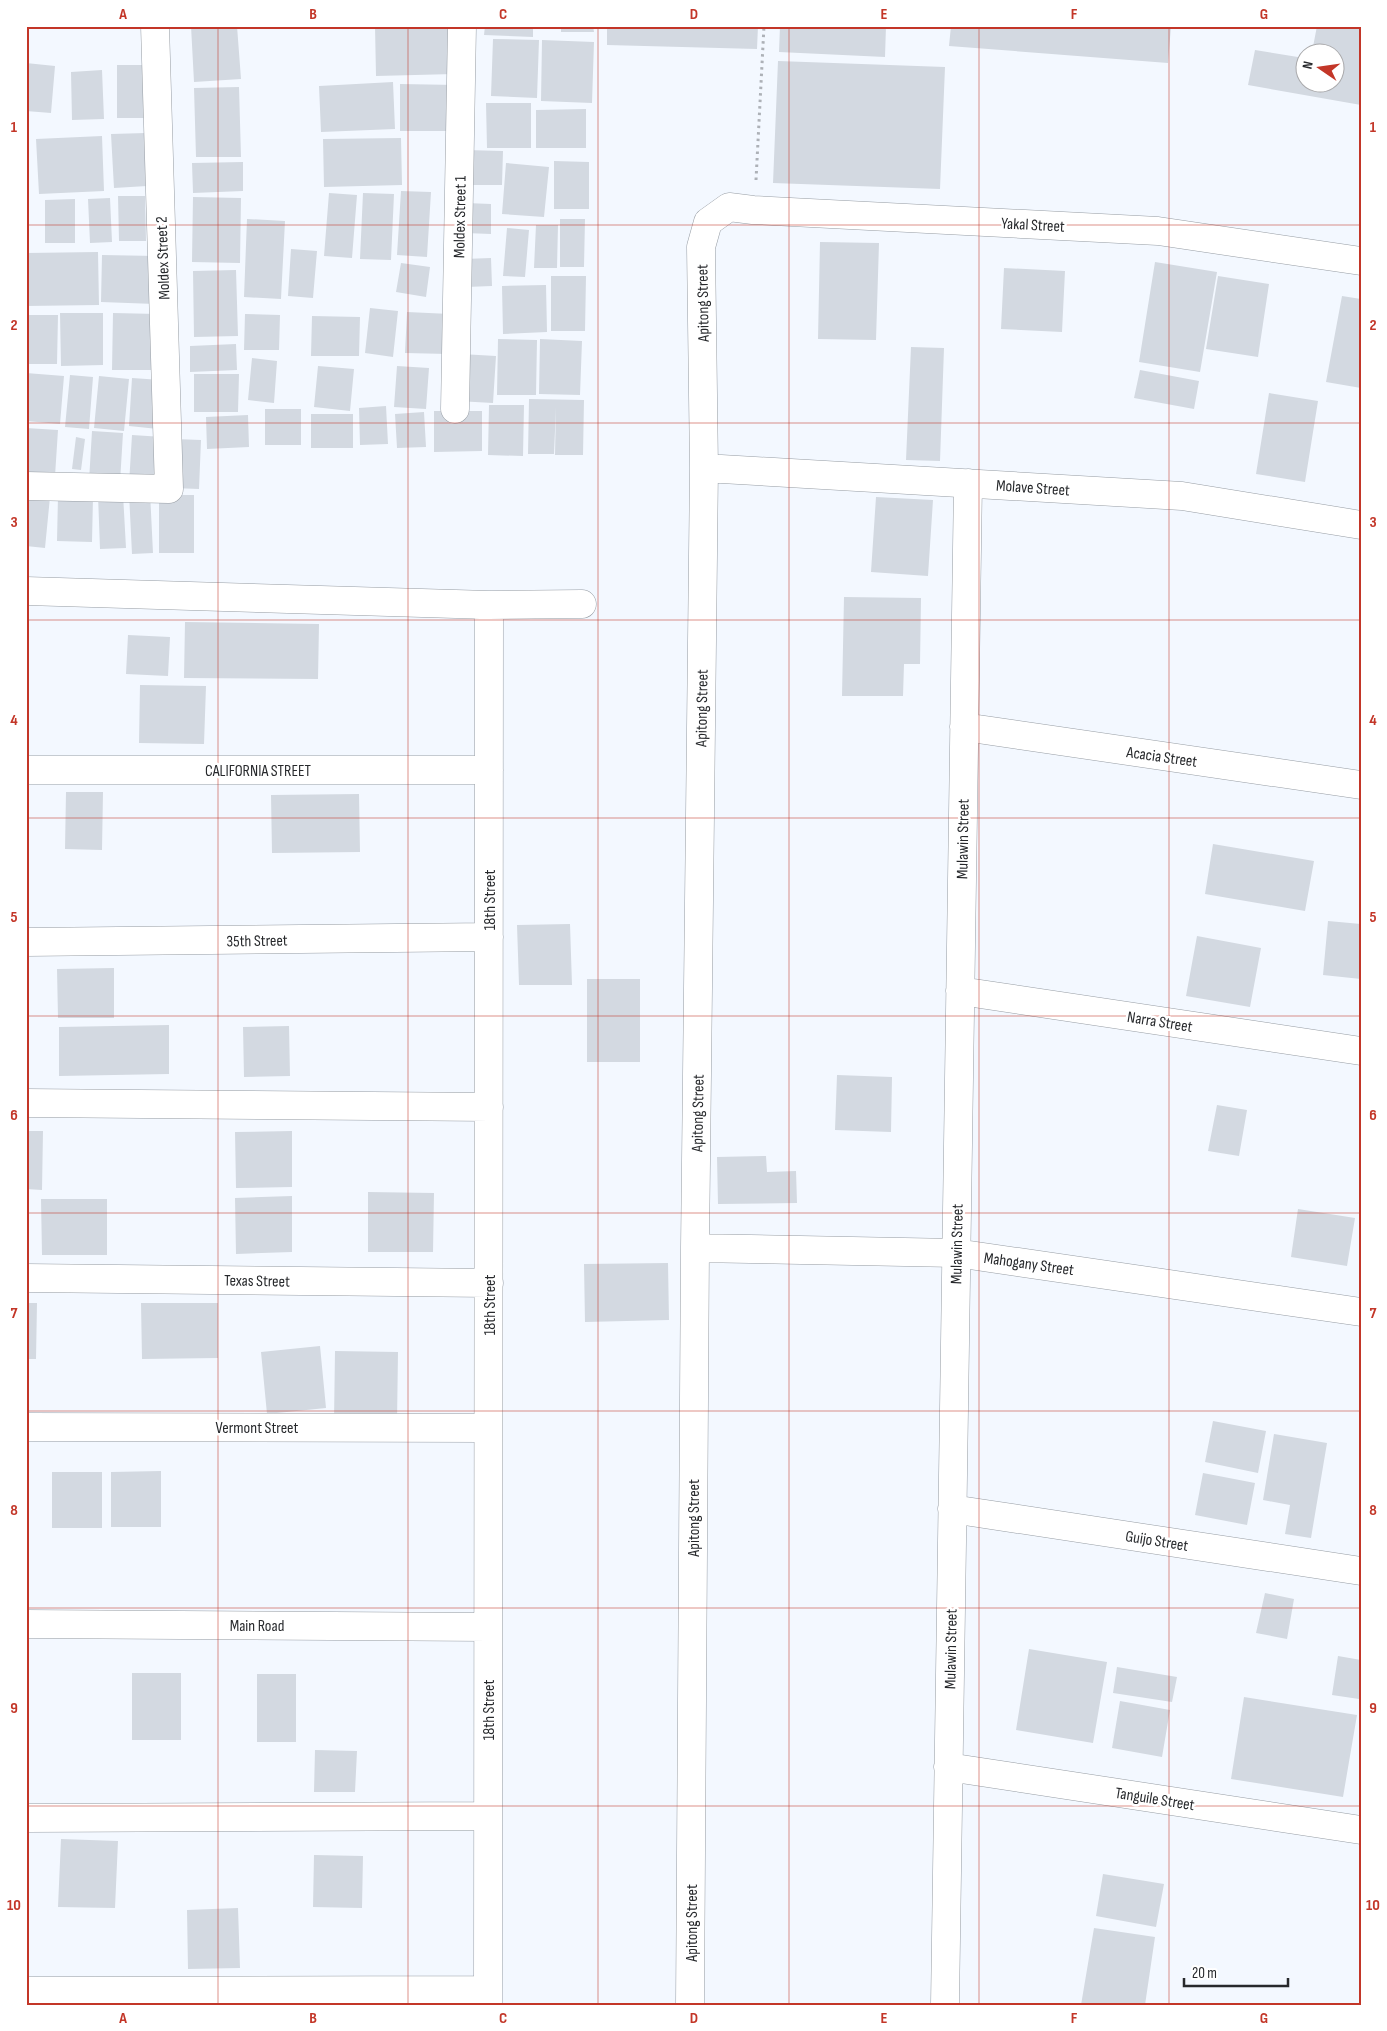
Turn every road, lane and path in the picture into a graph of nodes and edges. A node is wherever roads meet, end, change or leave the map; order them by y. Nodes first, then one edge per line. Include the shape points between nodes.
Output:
1 (155, 26) edge
2 (462, 26) edge
3 (764, 26) edge
4 (753, 210) junction
5 (708, 222) joint
6 (1361, 262) edge
7 (455, 409) dead end
8 (704, 468) junction
9 (968, 483) junction
10 (26, 486) edge
11 (1361, 525) edge
12 (26, 591) edge
13 (582, 604) dead end
14 (489, 605) junction
15 (964, 727) junction
16 (26, 770) edge
17 (489, 770) junction
18 (1361, 785) edge
19 (489, 937) junction
20 (26, 942) edge
21 (960, 991) junction
22 (1361, 1051) edge
23 (26, 1102) edge
24 (489, 1106) junction
25 (695, 1248) junction
26 (956, 1253) junction
27 (26, 1278) edge
28 (489, 1283) junction
29 (1361, 1312) edge
30 (26, 1427) edge
31 (488, 1428) junction
32 (952, 1509) junction
33 (1361, 1571) edge
34 (26, 1624) edge
35 (488, 1627) junction
36 (948, 1767) junction
37 (488, 1816) junction
38 (26, 1818) edge
39 (1361, 1830) edge
40 (26, 1991) edge
41 (488, 1998) edge
42 (690, 2005) edge
43 (945, 2005) edge

1 - 10 street, Moldex Street 2 via 169,489
2 - 7 street, Moldex Street 1
3 - 4 path
4 - 5 street, Yakal Street via 729,208
4 - 6 street, Yakal Street via 1158,231
5 - 8 street, Apitong Street via 702,247
8 - 9 street, Molave Street
8 - 25 street, Apitong Street
9 - 11 street, Molave Street via 1182,496
9 - 15 street, Mulawin Street
12 - 14 street
13 - 14 street
14 - 17 street, 18th Street
15 - 18 street, Acacia Street
15 - 21 street, Mulawin Street
16 - 17 street, CALIFORNIA STREET
17 - 19 street, 18th Street
19 - 20 street, 35th Street
19 - 24 street, 18th Street
21 - 22 street, Narra Street
21 - 26 street, Mulawin Street
23 - 24 street
24 - 28 street, 18th Street
25 - 26 street, Mahogany Street
25 - 42 street, Apitong Street
26 - 29 street, Mahogany Street
26 - 32 street, Mulawin Street
27 - 28 street, Texas Street
28 - 31 street, 18th Street
30 - 31 street, Vermont Street
31 - 35 street, 18th Street
32 - 33 street, Guijo Street
32 - 36 street, Mulawin Street
34 - 35 street, Main Road
35 - 37 street, 18th Street
36 - 39 street, Tanguile Street
36 - 43 street, Mulawin Street
37 - 38 street
37 - 41 street, 18th Street
40 - 41 street

